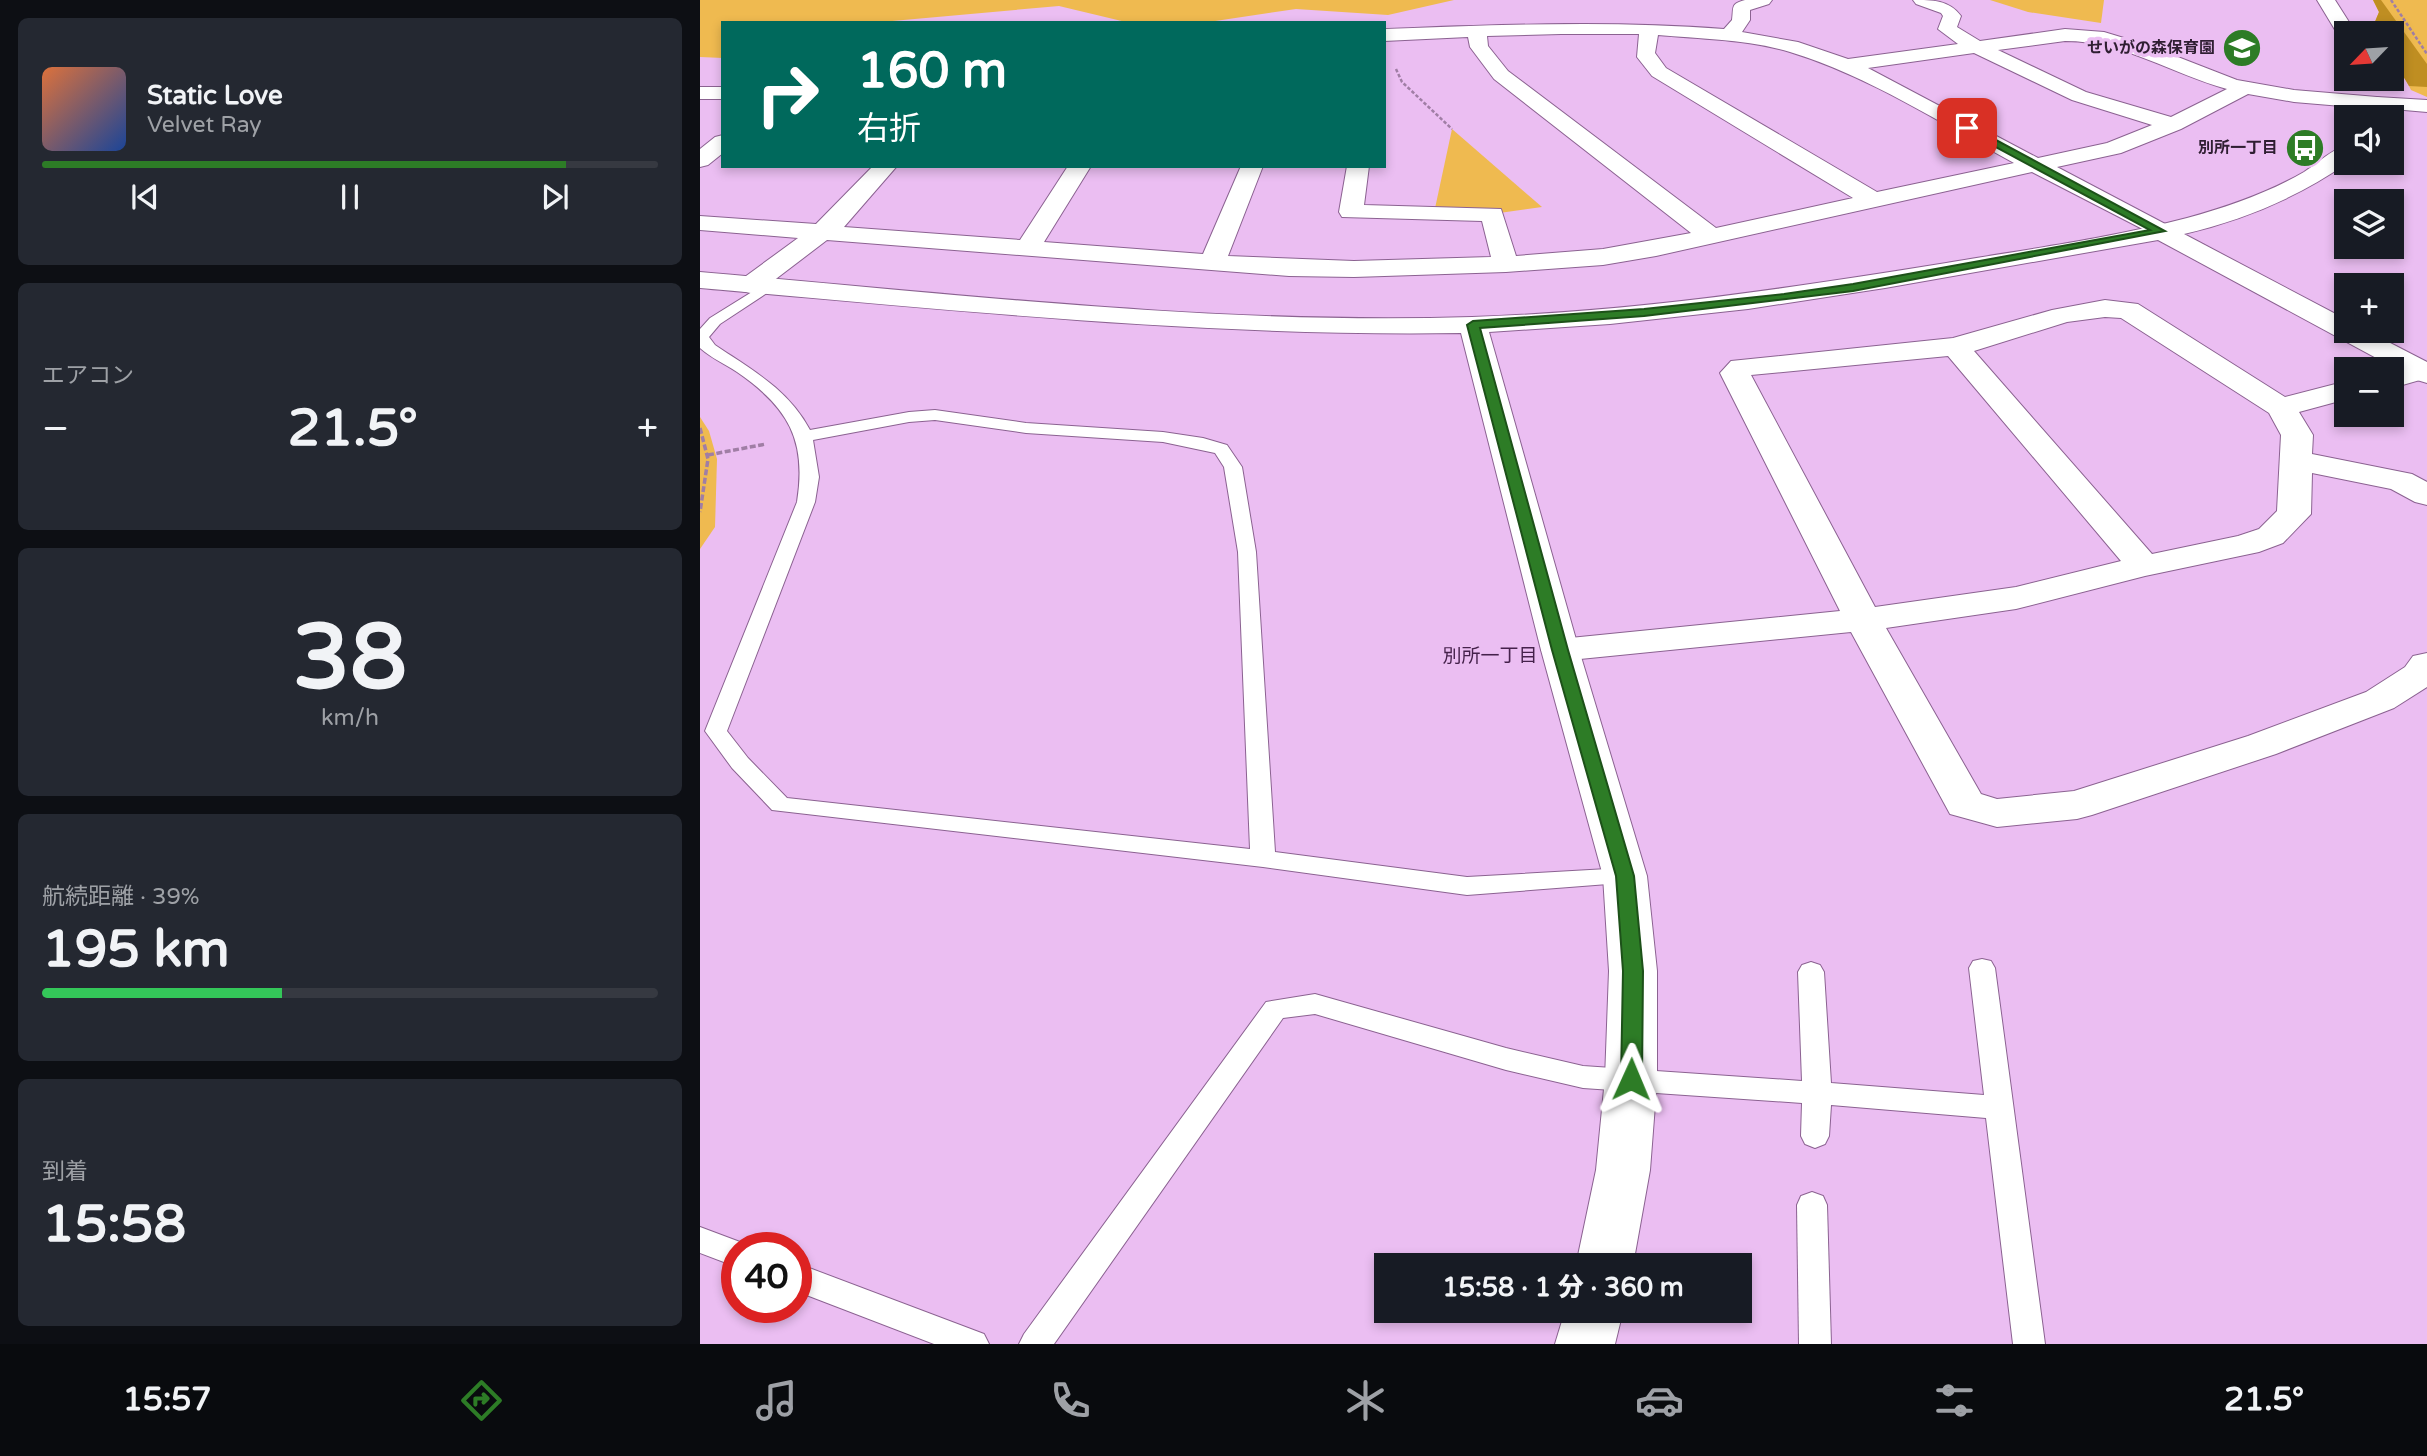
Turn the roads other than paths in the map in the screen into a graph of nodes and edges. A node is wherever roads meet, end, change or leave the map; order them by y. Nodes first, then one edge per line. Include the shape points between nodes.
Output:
1 (1763, 0) edge
2 (1922, 0) edge
3 (2326, 0) edge
4 (2339, 21) edge
5 (1650, 29) junction
6 (1477, 30) junction
7 (1386, 35) edge
8 (1728, 35) junction
9 (1976, 47) junction
10 (1847, 65) junction
11 (2245, 88) junction
12 (700, 93) edge
13 (721, 93) edge
14 (2350, 105) edge
15 (2427, 106) edge
16 (2404, 108) edge
17 (2173, 124) junction
18 (2334, 161) edge
19 (2038, 166) junction
20 (884, 168) edge
21 (1079, 168) edge
22 (1251, 168) edge
23 (1358, 168) edge
24 (1875, 201) junction
25 (700, 223) edge
26 (2160, 231) junction
27 (820, 233) junction
28 (1711, 236) junction
29 (1027, 249) junction
30 (1212, 263) junction
31 (1506, 264) junction
32 (700, 280) edge
33 (760, 285) junction
34 (707, 321) edge
35 (1473, 325) junction
36 (1955, 346) junction
37 (2413, 375) edge
38 (2334, 393) edge
39 (2281, 407) junction
40 (806, 436) junction
41 (2297, 461) junction
42 (2427, 495) edge
43 (2144, 566) junction
44 (1863, 620) junction
45 (1560, 650) junction
46 (2427, 664) edge
47 (1263, 859) junction
48 (1625, 876) junction
49 (1982, 968) dead end
50 (1811, 972) dead end
51 (1631, 1079) junction
52 (1816, 1093) junction
53 (1999, 1108) junction
54 (1815, 1136) dead end
55 (1812, 1205) dead end
56 (700, 1240) edge
57 (721, 1248) edge
58 (1607, 1253) edge
59 (812, 1282) edge
60 (1591, 1323) edge
61 (973, 1344) edge
62 (1035, 1344) edge
63 (1585, 1344) edge
64 (1815, 1344) edge
65 (2029, 1344) edge

1 - 8 street via 1740,8 1739,26
2 - 9 street via 1947,9 1952,16 1947,29
3 - 4 street
5 - 6 street
5 - 8 street
5 - 24 street via 1646,60 1659,72
6 - 7 street
6 - 28 street via 1479,47 1501,75
8 - 10 street via 1791,46
9 - 10 street
9 - 11 street via 2093,35
9 - 17 street via 2079,96
10 - 19 street
11 - 14 street
11 - 17 street
12 - 13 street
15 - 16 street
17 - 19 street via 2113,149
18 - 26 street via 2260,201
19 - 24 street
19 - 26 street
20 - 27 street
21 - 29 street
22 - 30 street
23 - 31 street via 1351,212 1492,214
24 - 28 street
25 - 27 street
26 - 35 street via 1853,288 1644,313
26 - 37 street
27 - 29 street
27 - 33 street
28 - 31 street via 1603,257
29 - 30 street
30 - 31 street via 1354,270
32 - 33 street
33 - 34 lane
33 - 35 street via 1204,322
34 - 40 lane via 703,342 777,396
35 - 45 street
36 - 39 street via 2105,306 2128,310
36 - 43 street
36 - 44 street via 1741,367 1735,373
38 - 39 street
39 - 41 street via 2297,435
40 - 47 lane via 935,415 1026,428 1163,437 1221,449 1233,467 1247,552
40 - 47 lane via 811,466 806,502 716,731 780,804
41 - 42 street via 2401,481
41 - 43 street via 2294,514 2271,536 2219,553
43 - 44 street via 2016,598
44 - 45 street
44 - 46 street via 1965,804 1997,813 2077,805 2262,745 2379,701 2419,675
45 - 48 street
47 - 48 lane via 1467,886
48 - 51 street via 1633,971
49 - 53 lane
50 - 52 lane
51 - 52 lane
51 - 58 street via 1623,1170
51 - 62 lane via 1583,1077 1545,1068 1315,1004 1275,1009
52 - 53 lane
52 - 54 lane
53 - 65 lane
55 - 64 lane
56 - 57 lane
59 - 61 lane
60 - 63 street

